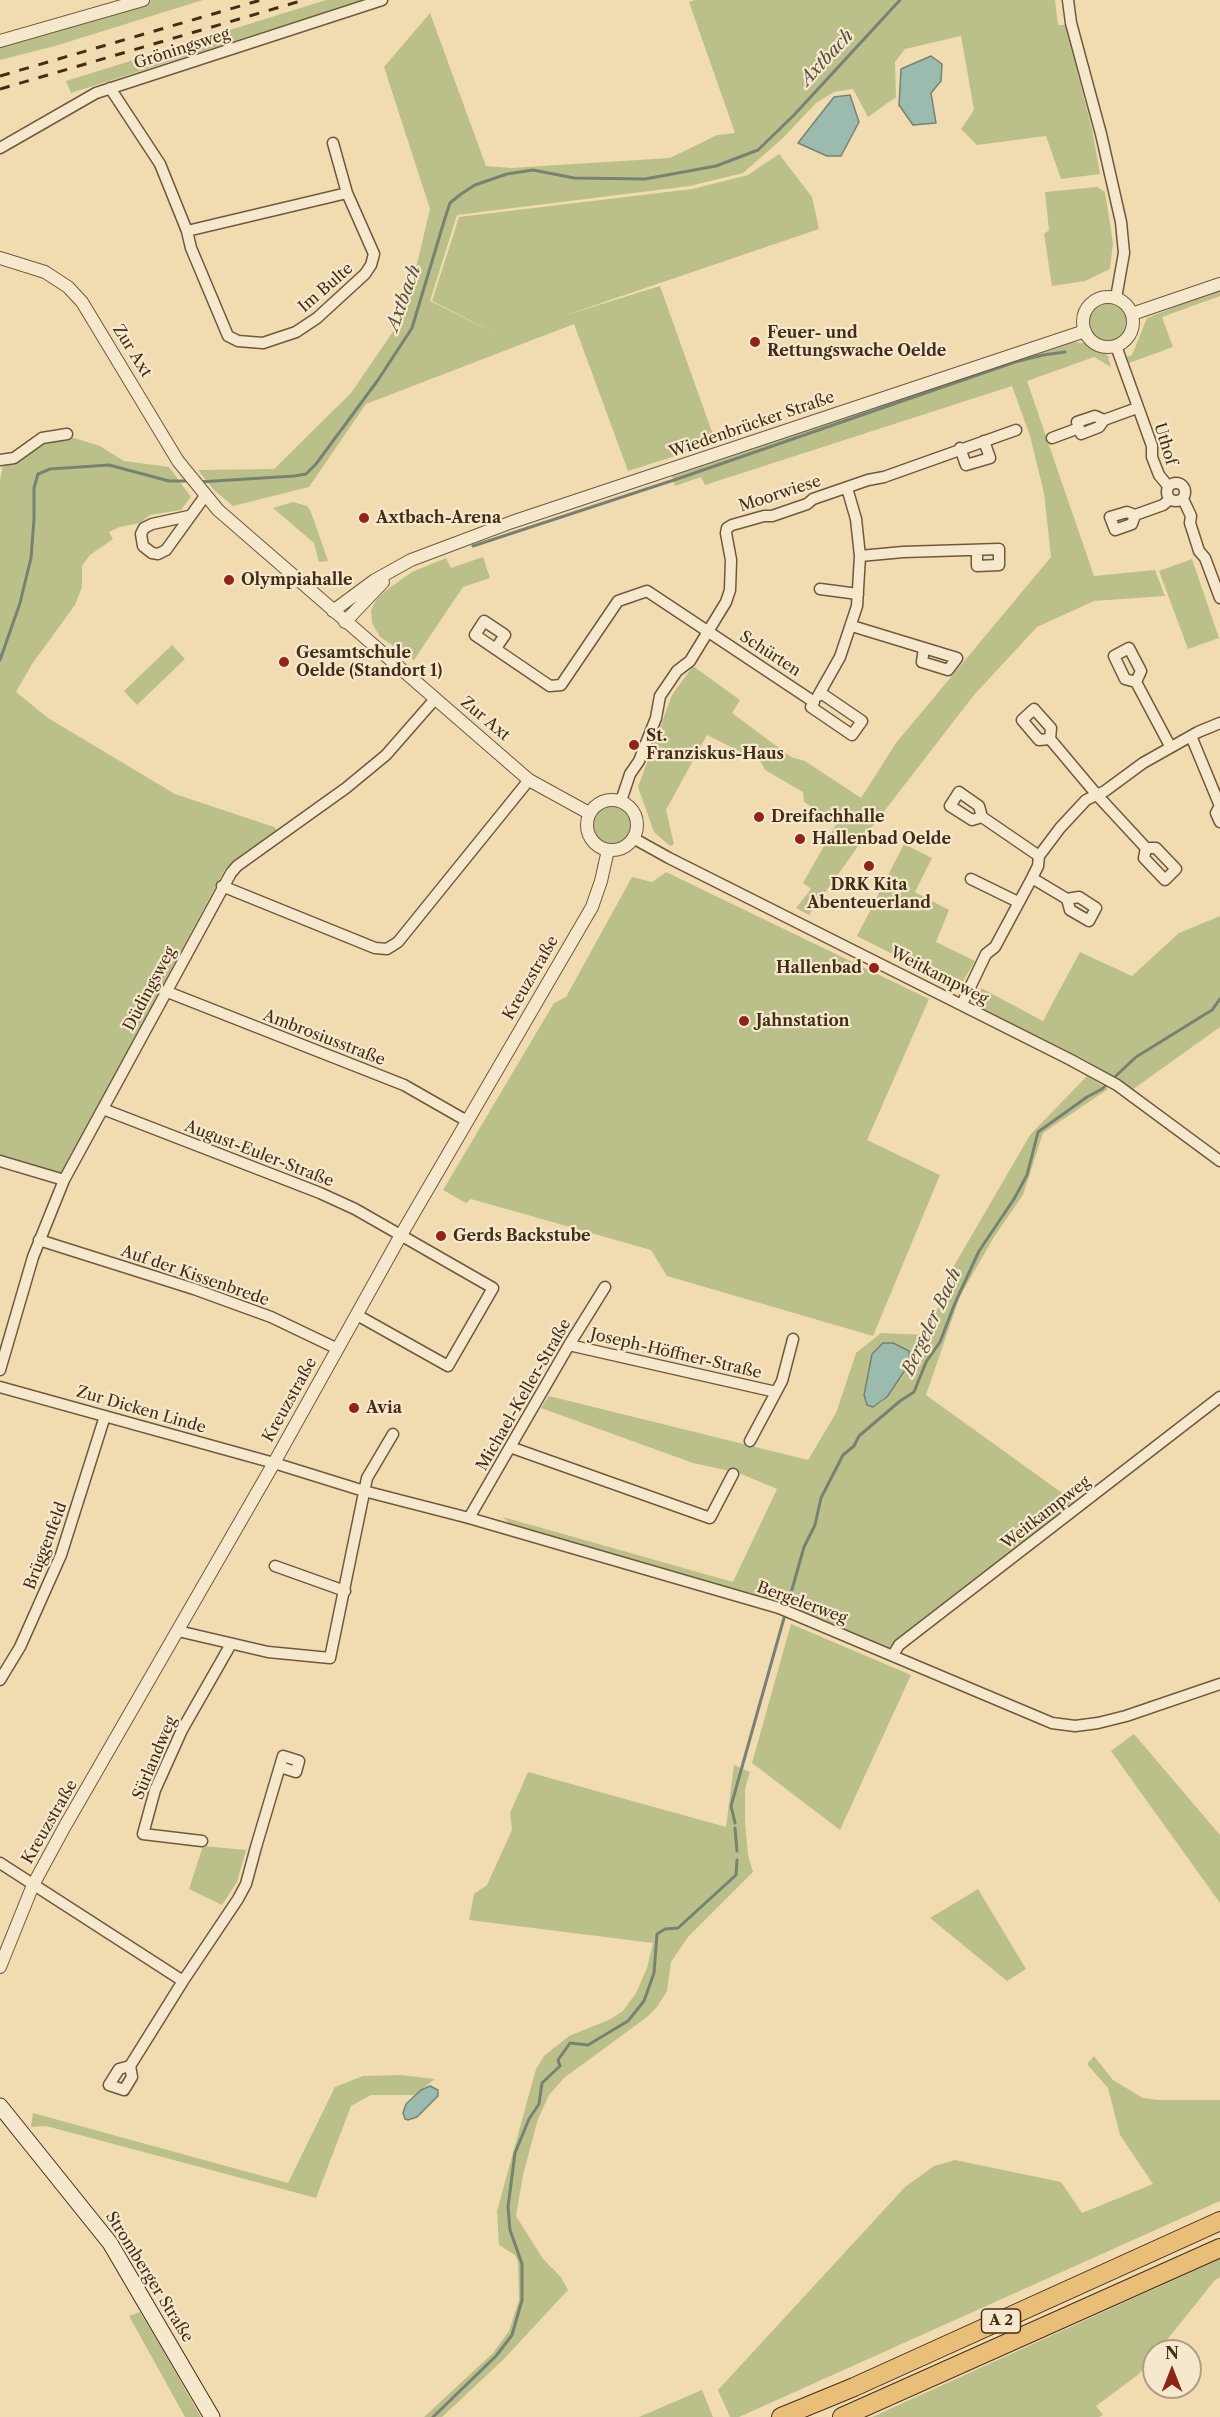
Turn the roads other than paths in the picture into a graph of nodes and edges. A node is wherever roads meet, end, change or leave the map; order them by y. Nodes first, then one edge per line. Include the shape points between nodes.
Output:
1 (143, 0) edge
2 (382, 0) edge
3 (1068, 0) edge
4 (0, 41) edge
5 (110, 88) junction
6 (333, 142) dead end
7 (0, 148) edge
8 (347, 193) junction
9 (187, 231) junction
10 (0, 258) edge
11 (1220, 284) edge
12 (1116, 298) junction
13 (1132, 314) junction
14 (1085, 331) junction
15 (1116, 346) junction
16 (1137, 408) junction
17 (1016, 430) dead end
18 (67, 434) dead end
19 (1052, 438) dead end
20 (984, 441) junction
21 (960, 448) junction
22 (0, 460) edge
23 (1168, 486) junction
24 (847, 488) junction
25 (201, 492) junction
26 (1170, 499) junction
27 (1183, 499) junction
28 (1135, 515) dead end
29 (189, 516) junction
30 (977, 550) dead end
31 (431, 554) junction
32 (860, 556) junction
33 (819, 589) dead end
34 (858, 594) junction
35 (1220, 598) edge
36 (333, 611) junction
37 (345, 622) junction
38 (852, 626) junction
39 (709, 632) junction
40 (496, 648) dead end
41 (924, 648) dead end
42 (1136, 682) dead end
43 (435, 699) junction
44 (1220, 723) edge
45 (1191, 736) junction
46 (1050, 739) dead end
47 (1170, 746) junction
48 (529, 780) junction
49 (1097, 795) junction
50 (621, 801) junction
51 (1220, 806) edge
52 (589, 813) junction
53 (982, 817) dead end
54 (1220, 822) edge
55 (633, 838) junction
56 (1146, 848) dead end
57 (608, 850) junction
58 (1039, 856) junction
59 (1032, 878) junction
60 (971, 879) dead end
61 (222, 886) junction
62 (1067, 899) dead end
63 (1018, 902) junction
64 (165, 992) junction
65 (962, 1004) junction
66 (103, 1109) junction
67 (467, 1121) junction
68 (0, 1161) edge
69 (1220, 1161) edge
70 (64, 1180) junction
71 (401, 1235) junction
72 (39, 1240) junction
73 (605, 1287) dead end
74 (357, 1315) junction
75 (793, 1339) dead end
76 (569, 1345) junction
77 (338, 1349) junction
78 (0, 1370) edge
79 (0, 1387) edge
80 (776, 1392) junction
81 (1220, 1398) edge
82 (105, 1416) junction
83 (393, 1434) dead end
84 (750, 1441) dead end
85 (510, 1447) junction
86 (274, 1463) junction
87 (733, 1474) dead end
88 (364, 1491) junction
89 (469, 1518) junction
90 (275, 1566) dead end
91 (345, 1591) junction
92 (177, 1631) junction
93 (231, 1644) junction
94 (893, 1655) junction
95 (0, 1680) edge
96 (1220, 1684) edge
97 (280, 1767) dead end
98 (202, 1841) dead end
99 (0, 1863) edge
100 (33, 1885) junction
101 (0, 1967) edge
102 (183, 1981) junction
103 (129, 2066) dead end
104 (0, 2106) edge
105 (1220, 2221) edge
106 (1220, 2248) edge
107 (212, 2417) edge
108 (781, 2417) edge
109 (842, 2417) edge

1 - 4 street
2 - 5 street, Gröningsweg
3 - 12 street via 1121,222 1124,253
5 - 7 street, Gröningsweg
5 - 9 street, Im Bulte via 160,164
6 - 8 street, Im Bulte
8 - 9 street
8 - 9 street, Im Bulte via 374,254 371,265 317,318 296,332 263,343 228,336
10 - 25 street, Zur Axt via 45,272 82,302
11 - 13 street
12 - 13 street
12 - 14 street via 1105,297 1088,307
13 - 15 street via 1131,333
14 - 15 street via 1095,344
14 - 31 street, Wiedenbrücker Straße via 512,522
15 - 16 street, Uthof
16 - 19 street, Uthof via 1104,420 1095,416 1077,422 1079,429
16 - 23 street, Uthof via 1159,476
17 - 20 street, Moorwiese
18 - 22 street via 42,438 14,458
20 - 21 street, Moorwiese
20 - 21 street via 990,458 966,465
21 - 24 street, Moorwiese
23 - 26 street
23 - 27 street via 1176,482 1184,486
24 - 32 street, Schürten via 856,519
24 - 39 street, Moorwiese via 727,528 730,590
25 - 29 street
25 - 36 street, Zur Axt
26 - 27 street
26 - 28 street
27 - 35 street via 1199,551
29 - 29 street via 144,528 143,546 152,553 166,550
30 - 32 street
31 - 36 street, Wiedenbrücker Straße via 375,580
31 - 37 street, Wiedenbrücker Straße via 379,585
32 - 34 street, Schürten
33 - 34 street
34 - 38 street, Schürten
36 - 37 street, Zur Axt
37 - 43 street, Zur Axt
38 - 39 street, Schürten via 818,697
38 - 41 street
39 - 40 street, Schürten via 648,591 618,601 561,685 550,686
39 - 50 street, Moorwiese via 660,696 656,718
42 - 47 street
43 - 48 street, Zur Axt
43 - 61 street, Düdingsweg via 386,755 237,866
44 - 45 street
45 - 47 street
45 - 51 street
46 - 49 street
47 - 49 street
48 - 52 street, Zur Axt
48 - 61 street via 398,942 387,949 375,948
49 - 56 street
49 - 58 street via 1086,800
50 - 52 street via 606,800
50 - 55 street via 637,821
51 - 54 street via 1216,813
52 - 57 street via 588,834 596,845
53 - 58 street
55 - 57 street via 622,848
55 - 65 street, Weitkampweg
57 - 67 street, Kreuzstraße via 592,907
58 - 59 street
59 - 62 street
59 - 63 street
60 - 63 street
61 - 64 street, Düdingsweg
63 - 65 street via 995,947 986,954
64 - 66 street, Düdingsweg
64 - 67 street, Ambrosiusstraße via 404,1085
65 - 69 street, Weitkampweg via 1117,1085
66 - 70 street, Düdingsweg
66 - 71 street, August-Euler-Straße via 320,1194
67 - 71 street, Kreuzstraße
68 - 70 street
70 - 72 street, Düdingsweg
71 - 74 street, Kreuzstraße
71 - 74 street, August-Euler-Straße via 493,1288 448,1366
72 - 77 street, Auf der Kissenbrede via 260,1313
72 - 78 street, Düdingsweg
73 - 76 street, Michael-Keller-Straße
74 - 77 street, Kreuzstraße
75 - 80 street, Joseph-Höffner-Straße
76 - 80 street, Joseph-Höffner-Straße
76 - 85 street, Michael-Keller-Straße
77 - 86 street, Kreuzstraße
79 - 82 street, Zur Dicken Linde
80 - 84 street, Joseph-Höffner-Straße
81 - 94 street, Weitkampweg via 899,1645
82 - 86 street, Zur Dicken Linde
82 - 95 street, Brüggenfeld via 61,1555 20,1647
83 - 88 street
85 - 87 street via 710,1518
85 - 89 street, Michael-Keller-Straße
86 - 88 street, Bergelerweg
86 - 92 street, Kreuzstraße
88 - 89 street, Bergelerweg
88 - 91 street
89 - 94 street, Bergelerweg via 779,1608
90 - 91 street
91 - 93 street via 330,1658
92 - 93 street
92 - 100 street, Kreuzstraße
93 - 98 street, Sürlandweg via 182,1730 155,1790 143,1834
94 - 96 street, Bergelerweg via 1052,1723 1075,1726 1126,1716
97 - 102 street via 246,1884
99 - 100 street
100 - 101 street, Kreuzstraße
100 - 102 street
102 - 103 street
104 - 107 main road, Stromberger Straße via 110,2243
105 - 108 highway, A 2
106 - 109 highway, A 2

